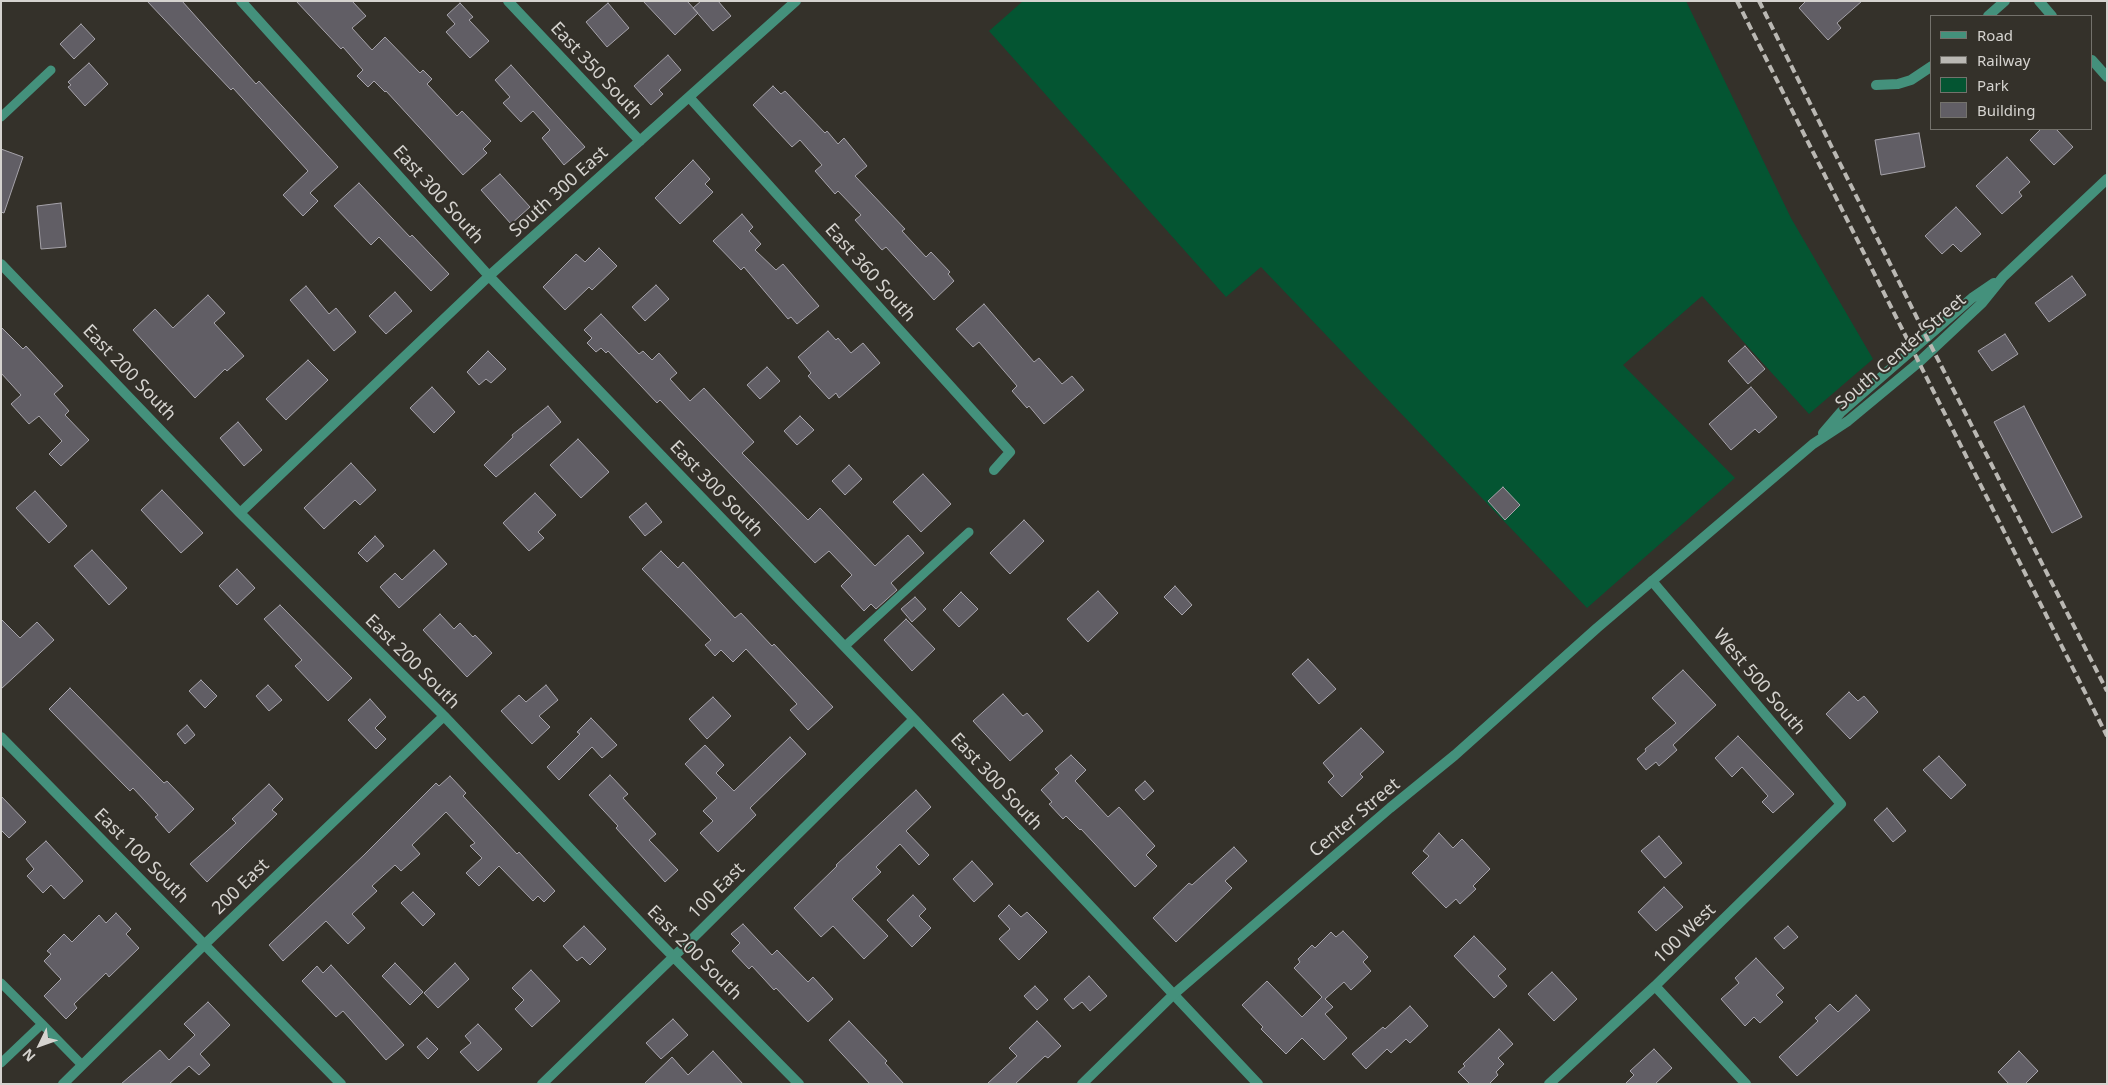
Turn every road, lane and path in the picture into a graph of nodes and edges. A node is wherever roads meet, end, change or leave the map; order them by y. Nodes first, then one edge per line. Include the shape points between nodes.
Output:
1 (241, 1) edge
2 (508, 1) edge
3 (796, 1) edge
4 (2005, 1) edge
5 (2039, 1) edge
6 (1989, 15) edge
7 (2051, 15) edge
8 (2093, 61) edge
9 (1930, 67) edge
10 (51, 70) dead end
11 (2107, 77) edge
12 (1876, 85) dead end
13 (689, 97) junction
14 (1, 116) edge
15 (640, 141) junction
16 (2107, 179) edge
17 (1, 264) edge
18 (489, 276) junction
19 (994, 470) dead end
20 (240, 513) junction
21 (969, 532) dead end
22 (1652, 581) junction
23 (845, 646) junction
24 (444, 716) junction
25 (914, 719) junction
26 (2, 739) edge
27 (1841, 804) joint
28 (204, 944) junction
29 (674, 956) junction
30 (1, 983) edge
31 (1655, 986) junction
32 (1174, 994) junction
33 (42, 1024) junction
34 (1, 1063) edge
35 (82, 1065) junction
36 (63, 1084) edge
37 (341, 1084) edge
38 (542, 1084) edge
39 (800, 1084) edge
40 (1082, 1084) edge
41 (1258, 1084) edge
42 (1549, 1084) edge
43 (1746, 1084) edge

1 - 18 street, East 300 South
2 - 15 street, East 350 South
3 - 13 street, South 300 East
4 - 6 street
5 - 7 street
8 - 11 street
9 - 12 street via 1911,80
10 - 14 lane
13 - 15 street, South 300 East
13 - 19 street, East 360 South via 1010,452
15 - 18 street, South 300 East
16 - 22 street, South Center Street via 2003,277 1972,298 1840,412 1813,444
17 - 20 street, East 200 South
18 - 20 street, South 300 East
18 - 23 street, East 300 South
20 - 24 street, East 200 South
21 - 23 lane
22 - 27 street, West 500 South
22 - 32 street, Center Street via 1455,756
23 - 25 street, East 300 South
24 - 28 street, 200 East
24 - 29 street, East 200 South
25 - 29 street, 100 East
25 - 32 street, East 300 South
26 - 28 street, East 100 South
27 - 31 street, 100 West
28 - 35 street, 200 East
28 - 37 street, East 100 South
29 - 38 street, 100 East
29 - 39 street, East 200 South
30 - 33 lane
31 - 42 street, 100 West
31 - 43 street
32 - 40 street, Center Street
32 - 41 street, East 300 South
33 - 34 lane
33 - 35 lane
35 - 36 street, 200 East

